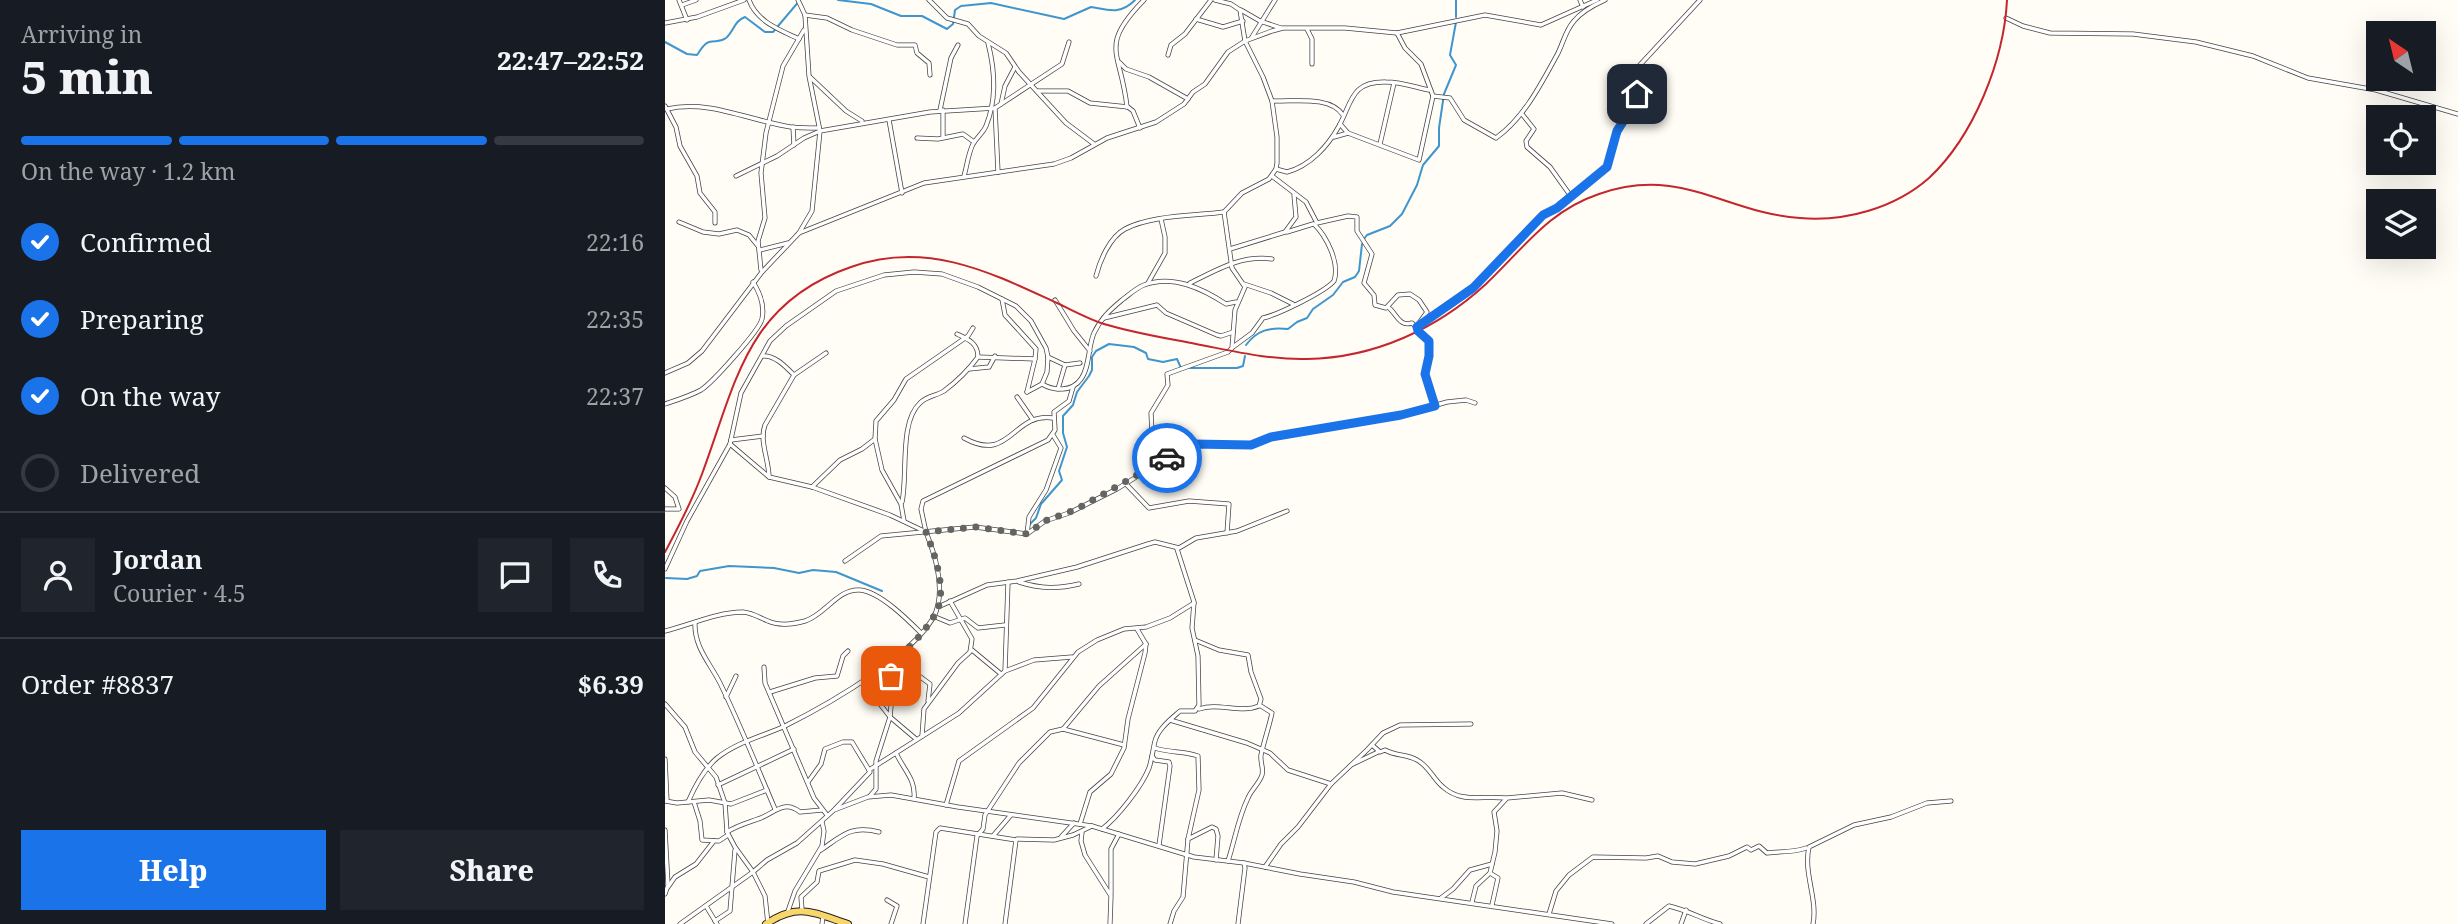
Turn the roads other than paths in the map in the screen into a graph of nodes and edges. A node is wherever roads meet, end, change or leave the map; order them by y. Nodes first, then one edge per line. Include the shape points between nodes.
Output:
1 (679, 0) edge
2 (696, 0) edge
3 (727, 0) edge
4 (747, 0) edge
5 (798, 0) edge
6 (929, 0) edge
7 (935, 0) edge
8 (1144, 0) edge
9 (1213, 0) edge
10 (1275, 0) edge
11 (1580, 0) edge
12 (1597, 0) edge
13 (1605, 0) edge
14 (1700, 0) edge
15 (682, 5) junction
16 (730, 6) junction
17 (1583, 7) junction
18 (1240, 10) junction
19 (805, 15) junction
20 (2006, 18) dead end
21 (1196, 19) junction
22 (687, 20) junction
23 (1243, 21) junction
24 (1260, 21) junction
25 (665, 22) edge
26 (805, 28) junction
27 (1283, 29) junction
28 (1307, 29) junction
29 (1397, 33) junction
30 (1252, 38) junction
31 (799, 39) junction
32 (1245, 41) junction
33 (1069, 42) dead end
34 (989, 43) junction
35 (958, 45) dead end
36 (1168, 55) dead end
37 (1117, 61) junction
38 (1312, 64) dead end
39 (1016, 66) junction
40 (930, 75) dead end
41 (809, 76) junction
42 (1394, 83) junction
43 (1031, 84) junction
44 (1429, 90) junction
45 (1037, 91) junction
46 (1433, 96) junction
47 (1188, 99) junction
48 (1272, 101) junction
49 (1000, 104) junction
50 (1127, 107) junction
51 (666, 108) edge
52 (993, 108) junction
53 (941, 110) junction
54 (1521, 113) junction
55 (2458, 114) edge
56 (1343, 115) junction
57 (889, 120) junction
58 (769, 122) junction
59 (864, 122) junction
60 (1341, 124) junction
61 (793, 127) junction
62 (1140, 128) junction
63 (819, 130) junction
64 (1348, 133) junction
65 (943, 137) junction
66 (917, 138) dead end
67 (1332, 138) junction
68 (974, 142) junction
69 (1380, 144) junction
70 (795, 145) junction
71 (1094, 145) junction
72 (762, 163) junction
73 (1276, 169) junction
74 (998, 172) junction
75 (736, 176) dead end
76 (964, 176) junction
77 (1272, 176) junction
78 (902, 193) junction
79 (1294, 194) junction
80 (1570, 195) junction
81 (1224, 212) junction
82 (1161, 219) junction
83 (679, 222) dead end
84 (715, 223) dead end
85 (1316, 223) junction
86 (1285, 232) junction
87 (799, 233) junction
88 (790, 242) junction
89 (759, 249) junction
90 (1230, 249) junction
91 (1272, 259) dead end
92 (1230, 263) junction
93 (762, 272) junction
94 (1096, 276) dead end
95 (753, 282) junction
96 (1147, 284) junction
97 (1188, 284) junction
98 (1244, 284) junction
99 (1002, 299) junction
100 (1055, 300) dead end
101 (1237, 302) junction
102 (1293, 304) junction
103 (1388, 307) junction
104 (1102, 318) junction
105 (1418, 327) junction
106 (973, 328) dead end
107 (1234, 331) junction
108 (957, 334) dead end
109 (965, 337) junction
110 (1046, 348) junction
111 (1232, 348) junction
112 (1090, 351) junction
113 (1036, 352) junction
114 (826, 353) dead end
115 (978, 356) junction
116 (995, 356) junction
117 (761, 357) junction
118 (1048, 357) junction
119 (1035, 359) junction
120 (1080, 363) dead end
121 (1065, 365) junction
122 (966, 370) junction
123 (665, 373) edge
124 (794, 375) junction
125 (1042, 384) junction
126 (1073, 387) junction
127 (1058, 389) junction
128 (1017, 397) dead end
129 (1475, 403) dead end
130 (665, 404) edge
131 (1435, 406) junction
132 (1054, 419) junction
133 (1033, 420) junction
134 (1053, 435) junction
135 (763, 436) junction
136 (875, 439) junction
137 (964, 439) dead end
138 (731, 442) junction
139 (1163, 461) junction
140 (769, 477) junction
141 (1125, 483) junction
142 (812, 487) junction
143 (665, 488) edge
144 (901, 504) junction
145 (665, 509) edge
146 (1287, 511) dead end
147 (904, 521) junction
148 (926, 532) junction
149 (1227, 533) junction
150 (1027, 534) junction
151 (1177, 548) junction
152 (845, 561) dead end
153 (665, 569) edge
154 (1017, 581) junction
155 (1008, 582) junction
156 (1079, 584) dead end
157 (950, 601) junction
158 (1194, 603) junction
159 (938, 607) junction
160 (933, 616) junction
161 (961, 620) junction
162 (695, 623) junction
163 (1005, 625) junction
164 (1137, 629) junction
165 (665, 632) edge
166 (921, 633) junction
167 (1194, 639) junction
168 (1146, 644) junction
169 (972, 650) junction
170 (848, 651) dead end
171 (1072, 657) junction
172 (896, 659) junction
173 (891, 664) junction
174 (764, 667) dead end
175 (1003, 672) junction
176 (736, 676) dead end
177 (863, 681) junction
178 (769, 692) junction
179 (726, 697) junction
180 (665, 704) edge
181 (927, 704) junction
182 (1260, 705) junction
183 (1197, 710) junction
184 (890, 718) junction
185 (1170, 720) junction
186 (1471, 724) dead end
187 (784, 726) junction
188 (1063, 729) junction
189 (922, 736) junction
190 (916, 738) junction
191 (747, 742) junction
192 (1124, 745) junction
193 (1372, 745) junction
194 (1154, 748) junction
195 (794, 749) junction
196 (1262, 751) junction
197 (896, 752) junction
198 (1378, 752) junction
199 (1152, 757) junction
200 (666, 760) edge
201 (757, 765) junction
202 (1350, 765) junction
203 (708, 766) junction
204 (876, 767) junction
205 (869, 770) junction
206 (808, 782) junction
207 (1331, 784) junction
208 (718, 785) junction
209 (767, 790) junction
210 (869, 797) junction
211 (914, 798) junction
212 (1506, 798) junction
213 (1593, 800) dead end
214 (666, 801) edge
215 (690, 801) junction
216 (1951, 801) dead end
217 (725, 803) junction
218 (946, 804) junction
219 (775, 809) junction
220 (822, 810) junction
221 (834, 810) junction
222 (988, 810) junction
223 (1011, 815) junction
224 (827, 816) junction
225 (822, 822) junction
226 (1074, 823) junction
227 (1080, 824) junction
228 (1092, 826) junction
229 (1102, 829) junction
230 (665, 830) edge
231 (879, 832) dead end
232 (1082, 832) junction
233 (727, 833) junction
234 (1119, 833) junction
235 (979, 834) junction
236 (993, 836) junction
237 (1061, 838) junction
238 (1016, 839) junction
239 (1188, 839) junction
240 (714, 841) junction
241 (666, 842) edge
242 (1159, 846) junction
243 (735, 848) junction
244 (1806, 848) dead end
245 (820, 851) junction
246 (1186, 856) junction
247 (1216, 860) junction
248 (1228, 861) junction
249 (1244, 863) junction
250 (1492, 864) junction
251 (666, 865) edge
252 (1265, 867) junction
253 (753, 873) junction
254 (1490, 873) junction
255 (929, 877) junction
256 (668, 887) junction
257 (731, 888) junction
258 (665, 894) edge
259 (1111, 896) junction
260 (1441, 898) junction
261 (887, 900) dead end
262 (1472, 902) junction
263 (1492, 905) junction
264 (706, 906) junction
265 (1686, 910) junction
266 (802, 911) junction
267 (788, 912) junction
268 (1549, 914) junction
269 (822, 920) edge
270 (716, 922) edge
271 (768, 923) edge
272 (680, 924) edge
273 (848, 924) edge
274 (891, 924) edge
275 (923, 924) edge
276 (965, 924) edge
277 (1005, 924) edge
278 (1110, 924) edge
279 (1171, 924) edge
280 (1238, 924) edge
281 (1612, 924) edge
282 (1646, 924) edge
283 (1681, 924) edge
284 (1720, 924) edge
285 (1813, 924) edge

1 - 15 street
2 - 15 street
3 - 16 street
4 - 16 street
4 - 31 street via 769,25
5 - 19 street
6 - 7 street
6 - 34 street via 947,18 968,24
8 - 37 street via 1119,27
9 - 18 street
9 - 21 street
10 - 24 street
11 - 17 street
12 - 17 street
13 - 54 street via 1574,21
14 - 80 street via 1641,62 1636,101 1617,131 1609,164
15 - 22 street
16 - 22 street
17 - 29 street via 1542,26 1485,15
18 - 23 street
18 - 24 street
19 - 26 street
19 - 40 street via 827,18 897,44 915,45 929,63
20 - 55 street via 2050,33 2133,34 2196,42 2253,56 2308,78 2376,90
21 - 23 street via 1223,27
21 - 36 street via 1171,44
22 - 25 street
23 - 32 street
24 - 27 street
24 - 30 street
26 - 31 street
26 - 41 street
27 - 28 street
27 - 30 street
28 - 29 street
28 - 38 street via 1312,39
29 - 44 street via 1420,64
30 - 32 street
31 - 58 street via 783,66
32 - 47 street via 1224,56
32 - 48 street
33 - 43 street via 1062,64
34 - 39 street
34 - 52 street
35 - 53 street
37 - 47 street
37 - 50 street
39 - 43 street
39 - 49 street
41 - 59 street via 851,116
41 - 63 street
42 - 44 street
42 - 56 street via 1358,90
42 - 69 street
43 - 45 street
43 - 49 street
44 - 46 street
45 - 50 street via 1067,91 1090,103
45 - 71 street
46 - 54 street via 1450,99 1464,120 1494,138
46 - 69 street via 1421,158 1416,160
47 - 62 street
48 - 56 street via 1326,104
48 - 73 street
49 - 52 street
50 - 62 street
51 - 58 street via 711,109
51 - 84 street via 697,176 700,193 715,212
52 - 53 street
52 - 68 street
52 - 74 street
53 - 57 street
53 - 65 street
54 - 80 street via 1534,129 1527,147 1550,167
56 - 60 street
57 - 59 street
57 - 78 street
58 - 61 street
58 - 72 street
59 - 63 street
60 - 64 street
60 - 67 street
61 - 63 street
61 - 70 street
62 - 71 street
63 - 70 street
63 - 87 street via 815,198
64 - 67 street
64 - 69 street
65 - 66 street
65 - 68 street via 963,135
67 - 73 street via 1304,166 1287,173
68 - 76 street
70 - 72 street
71 - 74 street via 1054,164
72 - 75 street
72 - 89 street via 765,218
73 - 77 street
74 - 76 street
76 - 78 street via 924,183
77 - 79 street
77 - 81 street via 1242,192
78 - 87 street
79 - 85 street via 1307,204
79 - 86 street via 1296,217
80 - 105 street via 1539,219 1473,288
81 - 82 street
81 - 90 street
82 - 94 street via 1124,229 1103,256
82 - 96 street via 1165,253
83 - 89 street via 703,232 743,231
85 - 86 street
85 - 102 street via 1328,243 1336,276 1323,290
85 - 103 street via 1357,218 1357,231 1372,254 1364,283 1374,295 1375,305
86 - 90 street
87 - 88 street
88 - 89 street
88 - 93 street
89 - 93 street
90 - 92 street
91 - 92 street
92 - 97 street
92 - 98 street
93 - 95 street
95 - 123 street via 702,351
95 - 130 street via 763,310 756,331 710,383
96 - 97 street
96 - 104 street
97 - 101 street via 1226,304
98 - 101 street
98 - 102 street
99 - 110 street via 1026,314
99 - 113 street via 1005,315
99 - 117 street via 942,274 884,275 833,293 778,332
100 - 112 street
101 - 107 street
102 - 111 street via 1263,318
103 - 105 street via 1401,323
103 - 105 street via 1398,295 1414,296 1427,312
104 - 107 street via 1157,305 1217,335
104 - 112 street
105 - 131 street via 1429,341 1425,374
106 - 109 street
107 - 111 street
108 - 109 street
109 - 115 street via 977,348
109 - 136 street via 906,379 876,421
110 - 113 street
110 - 118 street
111 - 139 street via 1167,374 1168,385 1151,413 1148,446
112 - 126 street via 1083,377
113 - 119 street
114 - 124 street
115 - 116 street
115 - 122 street
116 - 119 street
116 - 122 street via 989,367
117 - 124 street via 770,356
117 - 138 street via 741,393
118 - 121 street
118 - 125 street
119 - 125 street via 1027,392
120 - 121 street
121 - 127 street
122 - 144 street via 916,408 905,441 906,481
124 - 135 street via 774,406
125 - 127 street
126 - 127 street
126 - 132 street via 1072,397 1054,412
128 - 133 street
129 - 131 street via 1462,400
131 - 139 street via 1271,437 1251,445 1193,444
132 - 133 street
132 - 134 street
133 - 137 street via 996,446
134 - 148 street via 925,499 921,509
134 - 150 street via 1061,448 1044,495 1029,517
135 - 138 street
135 - 140 street
136 - 142 street via 840,460
136 - 144 street via 882,470
138 - 140 street
138 - 153 street
139 - 141 street
140 - 142 street
141 - 149 street via 1149,508 1189,501 1229,504
141 - 150 street
142 - 147 street
143 - 145 street via 679,509
144 - 147 street
146 - 149 street
147 - 148 street
148 - 150 street via 975,527
148 - 152 street via 881,536
148 - 159 street via 937,569
149 - 151 street via 1196,538
151 - 154 street via 1155,542
151 - 158 street
154 - 155 street
154 - 156 street via 1042,588
155 - 157 street via 987,585
155 - 163 street
157 - 159 street
157 - 161 street
158 - 164 street
158 - 167 street
159 - 160 street
160 - 161 street via 950,623
160 - 166 street
161 - 163 street via 968,619 978,628
161 - 169 street via 972,639
162 - 165 street
162 - 166 street via 744,612 772,623 796,623 857,590 874,595
162 - 179 street via 702,652
163 - 175 street
164 - 168 street
164 - 171 street via 1097,640
166 - 172 street
167 - 182 street via 1248,655
167 - 183 street
168 - 188 street via 1099,686
168 - 192 street
169 - 175 street
169 - 181 street
170 - 178 street via 837,676
171 - 175 street via 1034,660
171 - 218 street via 1033,709 956,764
172 - 173 street
172 - 181 street via 930,684
173 - 177 street
173 - 184 street
174 - 178 street
175 - 189 street via 959,713
176 - 179 street
177 - 184 street
177 - 187 street
178 - 187 street
179 - 191 street
180 - 203 street
181 - 189 street
182 - 183 street
182 - 196 street via 1272,712
183 - 185 street via 1180,711
184 - 190 street
184 - 204 street
185 - 194 street
185 - 196 street
186 - 193 street via 1400,725
187 - 191 street
187 - 195 street
188 - 192 street
188 - 222 street via 1050,732 1019,763
189 - 190 street
190 - 197 street
191 - 201 street
191 - 203 street
192 - 227 street via 1111,774 1088,796
193 - 198 street
193 - 202 street
194 - 199 street
194 - 239 street via 1198,757 1199,790
195 - 201 street
195 - 206 street
196 - 207 street via 1288,770
196 - 248 street via 1261,778 1248,798
197 - 204 street
197 - 211 street via 915,786
198 - 202 street
198 - 212 street via 1418,760 1444,789 1463,798
199 - 229 street via 1138,789
199 - 242 street via 1170,766
200 - 214 street
201 - 208 street
201 - 209 street
202 - 207 street
203 - 208 street
203 - 215 street
204 - 205 street
204 - 210 street via 876,789
205 - 206 street via 855,745 846,741 824,750 821,764
205 - 221 street
206 - 220 street
207 - 252 street
208 - 217 street
209 - 217 street
209 - 219 street
210 - 211 street
210 - 221 street
211 - 218 street
212 - 213 street via 1562,793
212 - 250 street via 1494,812 1497,837
214 - 215 street
215 - 217 street
215 - 240 street via 700,821 701,839
216 - 285 street via 1927,803 1854,825 1809,847
217 - 233 street
218 - 222 street
219 - 220 street
219 - 233 street
220 - 224 street
221 - 224 street
222 - 223 street
222 - 235 street
223 - 226 street
223 - 236 street
224 - 225 street
225 - 245 street
225 - 253 street
226 - 227 street
226 - 237 street
227 - 228 street
228 - 229 street
228 - 232 street
229 - 234 street
230 - 241 street
231 - 245 street via 847,832
232 - 237 street
232 - 259 street via 1084,855
233 - 240 street
233 - 243 street
234 - 242 street
234 - 259 street via 1111,849
235 - 236 street
235 - 255 street via 939,829
235 - 276 street
236 - 238 street
237 - 238 street
238 - 277 street
239 - 246 street
239 - 247 street via 1205,829 1216,829
240 - 256 street via 698,862
241 - 251 street
242 - 246 street
243 - 253 street
243 - 257 street
244 - 268 street via 1767,853 1759,846 1747,847 1695,864 1658,856 1593,857 1556,891
245 - 267 street via 795,891
246 - 247 street
246 - 279 street via 1183,897
247 - 248 street
248 - 249 street
249 - 252 street
249 - 280 street
250 - 254 street
250 - 260 street via 1470,870
251 - 256 street
252 - 260 street
253 - 257 street
253 - 271 street via 765,896
254 - 262 street via 1476,886
254 - 263 street via 1498,878
255 - 266 street via 859,860 841,862 819,871 817,882 801,897
255 - 275 street
256 - 258 street
257 - 264 street
257 - 270 street via 730,911
259 - 278 street
260 - 262 street
261 - 274 street via 897,906
262 - 263 street
263 - 268 street
264 - 270 street
264 - 272 street
265 - 282 street via 1667,907
265 - 283 street
265 - 284 street
266 - 267 main road
266 - 269 main road
267 - 271 main road
268 - 281 street
269 - 273 main road

